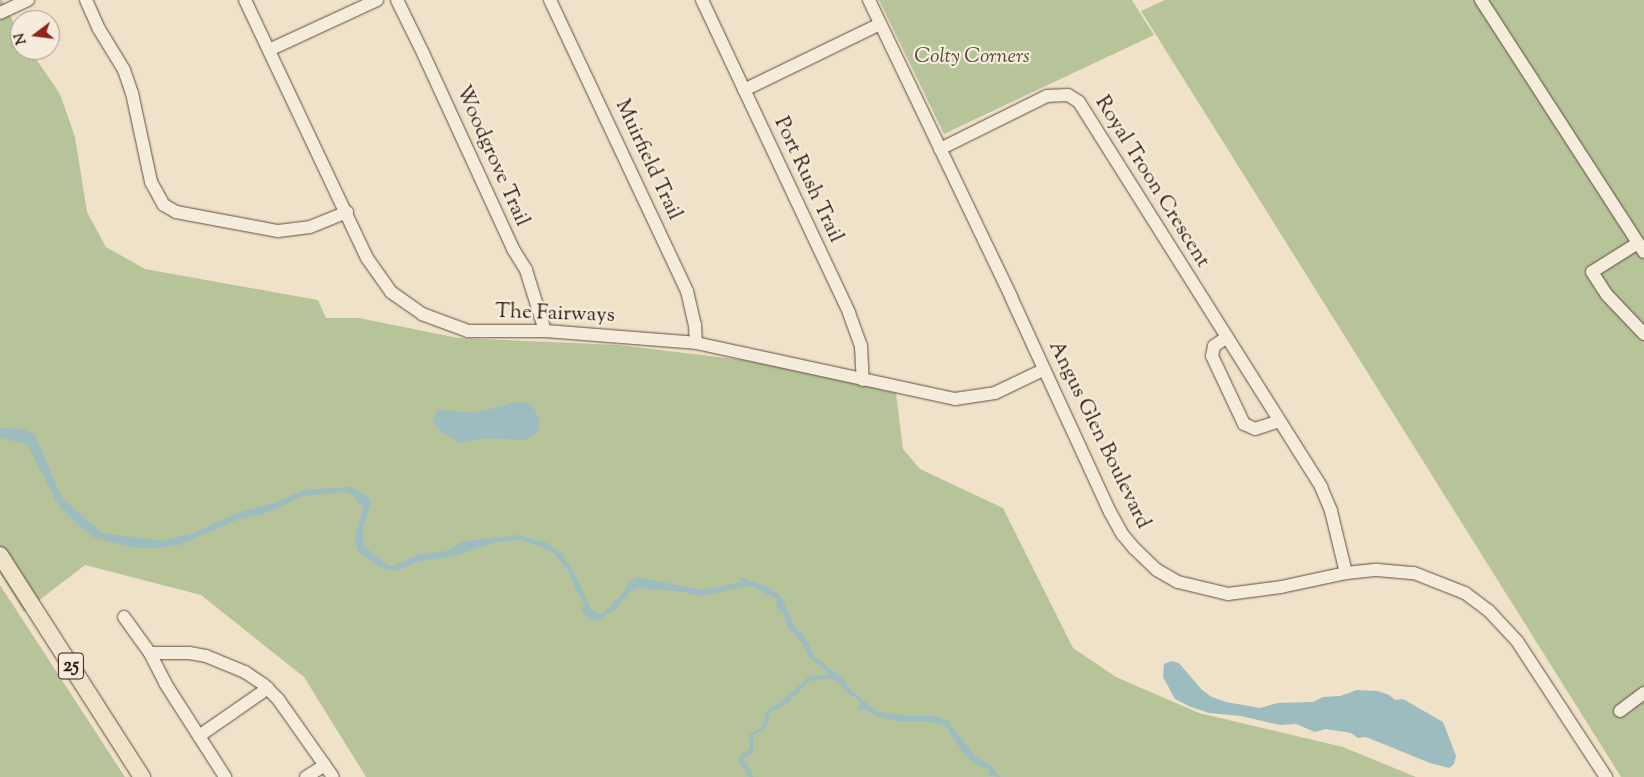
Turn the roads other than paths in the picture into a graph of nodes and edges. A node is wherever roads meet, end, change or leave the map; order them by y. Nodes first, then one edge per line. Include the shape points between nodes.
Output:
1 (28, 0) edge
2 (86, 0) edge
3 (245, 0) edge
4 (377, 0) edge
5 (397, 0) edge
6 (550, 0) edge
7 (702, 0) edge
8 (869, 0) edge
9 (1481, 0) edge
10 (0, 13) edge
11 (880, 24) junction
12 (269, 50) junction
13 (744, 90) junction
14 (940, 150) junction
15 (347, 212) junction
16 (1641, 247) edge
17 (545, 331) junction
18 (1644, 334) edge
19 (1227, 337) junction
20 (696, 342) junction
21 (1043, 370) junction
22 (863, 380) junction
23 (1279, 421) junction
24 (0, 555) edge
25 (1346, 573) junction
26 (124, 617) dead end
27 (150, 653) junction
28 (268, 688) junction
29 (1644, 693) edge
30 (1620, 711) dead end
31 (199, 736) junction
32 (325, 765) junction
33 (142, 777) edge
34 (225, 777) edge
35 (306, 777) edge
36 (333, 777) edge
37 (1606, 777) edge

1 - 10 street
2 - 15 street via 124,70 151,182 164,205 176,212 278,230 310,227
3 - 12 street, The Fairways
4 - 12 street
5 - 17 street, Woodgrove Trail via 513,249 526,270
6 - 20 street, Muirfield Trail via 687,291
7 - 13 street, Port Rush Trail
8 - 11 street, Angus Glen Boulevard
9 - 16 street
11 - 13 street
11 - 14 street, Angus Glen Boulevard
12 - 15 street, The Fairways
13 - 22 street, Port Rush Trail via 849,313 861,346
14 - 19 street, Royal Troon Crescent via 1047,96 1068,95 1079,102
14 - 21 street, Angus Glen Boulevard
15 - 17 street, The Fairways via 367,258 391,292 422,314 468,331
16 - 18 street via 1592,272 1607,295
17 - 20 street, The Fairways
19 - 23 street, Royal Troon Crescent
19 - 23 street via 1214,346 1212,356 1244,424 1255,429
20 - 22 street, The Fairways
21 - 22 street, The Fairways via 995,393 964,399
21 - 25 street, Angus Glen Boulevard via 1117,526 1128,542 1158,570 1187,585 1228,594 1282,587
23 - 25 street, Royal Troon Crescent via 1327,499
24 - 33 main road, 25
25 - 37 street, Angus Glen Boulevard via 1377,570 1414,573 1465,593 1489,611 1525,652
26 - 27 street
27 - 28 street via 206,656 245,672
27 - 31 street via 164,683
28 - 31 street
28 - 32 street via 289,712
29 - 30 street
31 - 34 street
32 - 35 street
32 - 36 street

